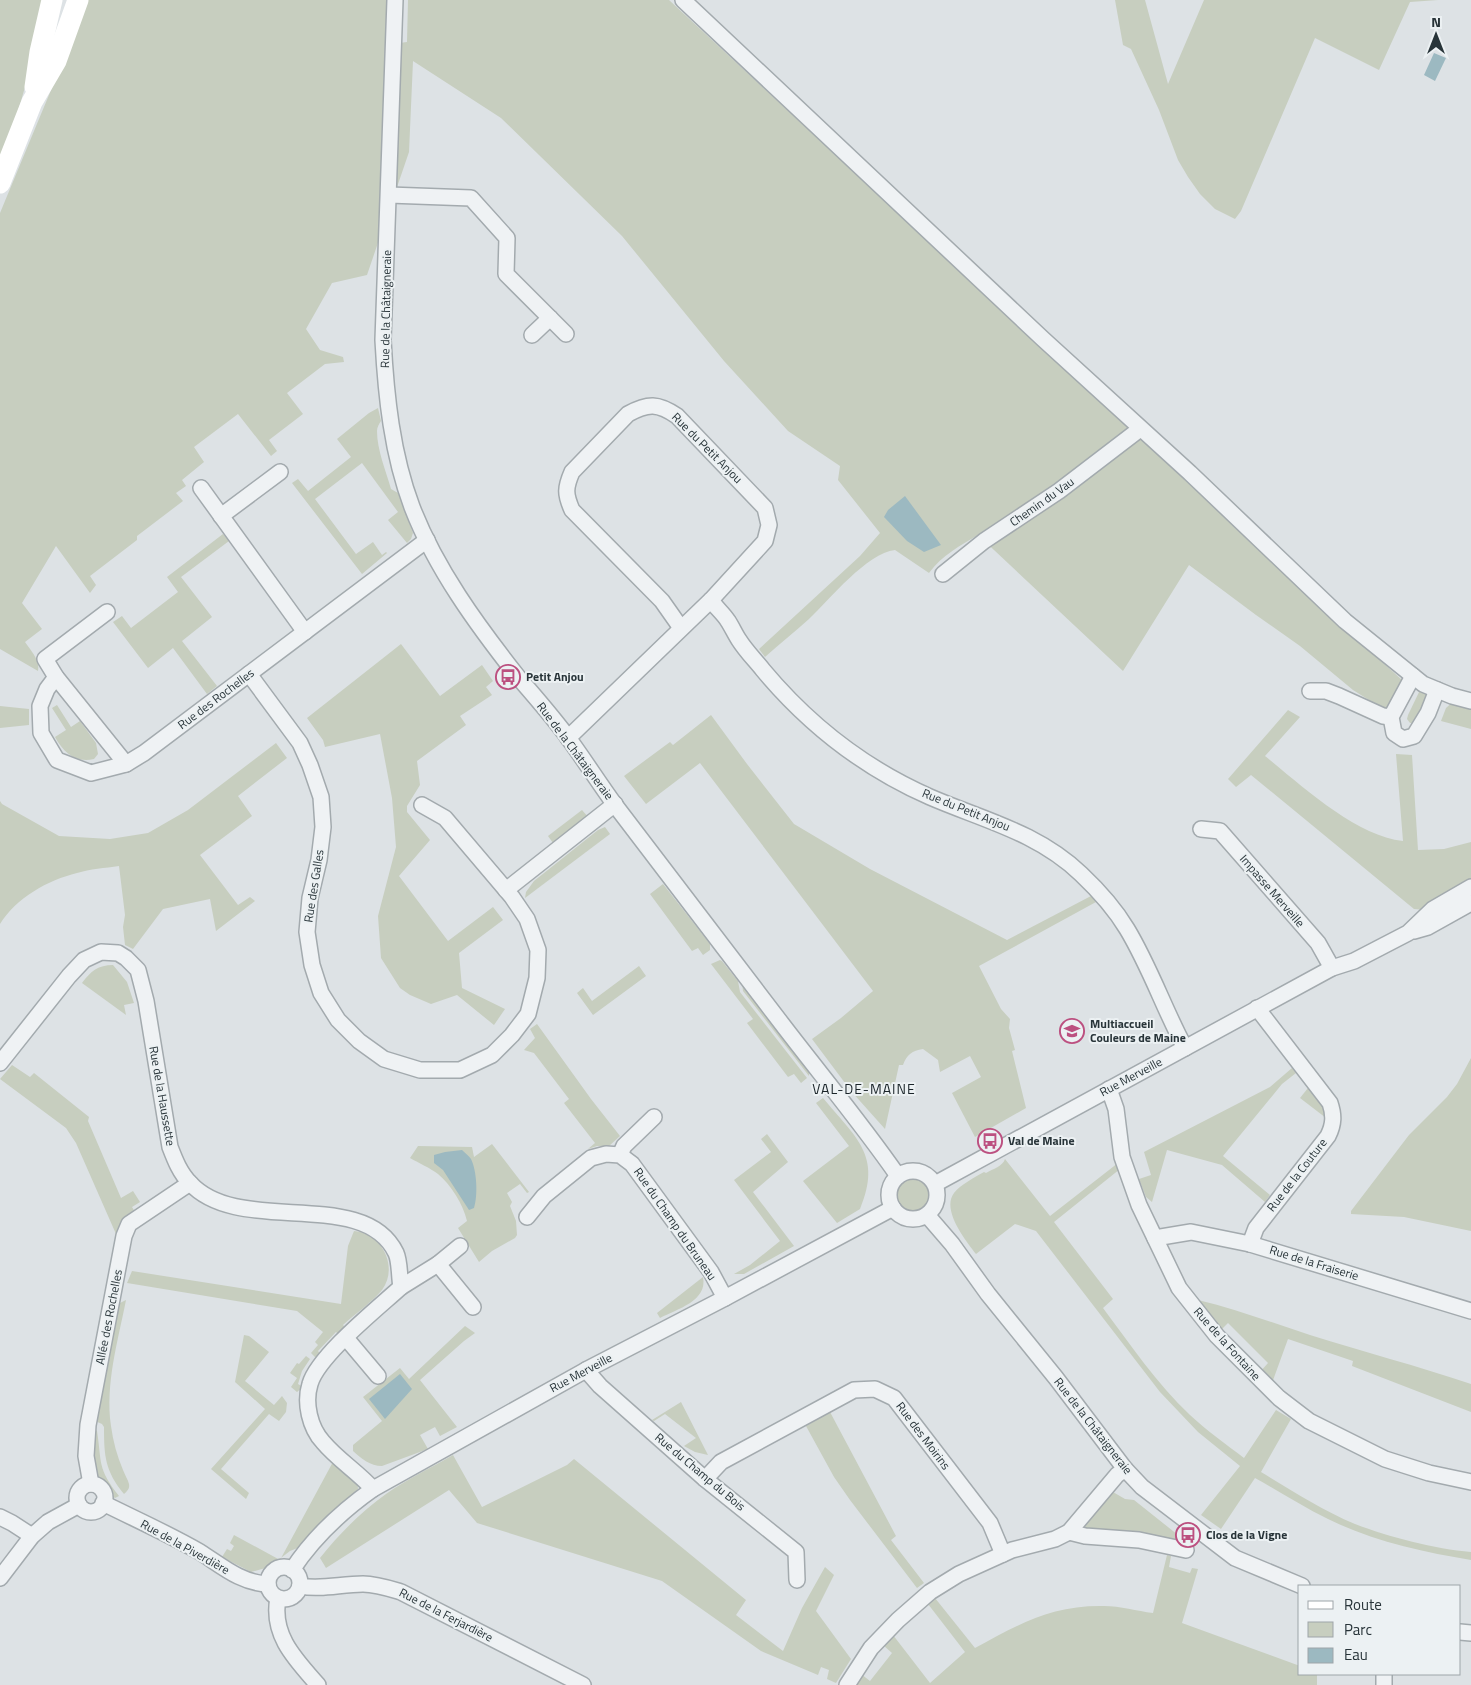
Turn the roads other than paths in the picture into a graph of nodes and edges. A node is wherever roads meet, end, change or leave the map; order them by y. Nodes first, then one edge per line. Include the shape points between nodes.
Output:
1 (52, 0) edge
2 (78, 0) edge
3 (395, 0) edge
4 (683, 0) edge
5 (32, 102) junction
6 (0, 183) edge
7 (389, 195) junction
8 (550, 318) junction
9 (566, 334) dead end
10 (532, 335) dead end
11 (1140, 429) junction
12 (280, 472) dead end
13 (200, 488) dead end
14 (221, 516) junction
15 (427, 540) junction
16 (943, 574) dead end
17 (711, 600) junction
18 (107, 612) dead end
19 (682, 628) junction
20 (305, 632) junction
21 (250, 674) junction
22 (1413, 676) junction
23 (56, 677) junction
24 (1437, 690) junction
25 (1310, 691) dead end
26 (1471, 701) edge
27 (1390, 717) junction
28 (568, 738) junction
29 (126, 764) junction
30 (615, 804) junction
31 (422, 806) dead end
32 (1201, 829) dead end
33 (1471, 886) edge
34 (506, 890) junction
35 (1471, 903) edge
36 (1408, 933) junction
37 (1332, 968) junction
38 (1257, 1008) junction
39 (1185, 1048) junction
40 (0, 1063) edge
41 (1109, 1089) junction
42 (654, 1117) dead end
43 (620, 1155) junction
44 (898, 1176) junction
45 (190, 1183) junction
46 (935, 1184) junction
47 (893, 1208) junction
48 (927, 1215) junction
49 (527, 1217) dead end
50 (1155, 1238) junction
51 (1250, 1244) junction
52 (460, 1246) dead end
53 (438, 1264) junction
54 (401, 1286) junction
55 (725, 1298) junction
56 (473, 1307) dead end
57 (1471, 1311) edge
58 (346, 1338) junction
59 (586, 1370) junction
60 (378, 1376) dead end
61 (1125, 1469) junction
62 (705, 1479) junction
63 (1471, 1482) edge
64 (91, 1484) junction
65 (373, 1489) junction
66 (103, 1503) junction
67 (79, 1505) junction
68 (0, 1517) edge
69 (1069, 1532) junction
70 (32, 1536) junction
71 (1186, 1550) dead end
72 (1003, 1554) junction
73 (292, 1570) junction
74 (0, 1578) edge
75 (797, 1580) dead end
76 (268, 1584) junction
77 (1300, 1585) edge
78 (300, 1586) junction
79 (278, 1598) junction
80 (318, 1685) edge
81 (582, 1685) edge
82 (847, 1685) edge

1 - 5 main road
2 - 5 main road via 56,61
3 - 7 street, Rue de la Châtaigneraie
4 - 11 street
5 - 6 main road
7 - 8 street via 470,198 507,238 506,274
7 - 15 street, Rue de la Châtaigneraie via 383,340 386,393 402,474
8 - 9 street
8 - 10 street
11 - 16 street, Chemin du Vau
11 - 22 street via 1345,621
12 - 14 street
13 - 14 street
14 - 20 street
15 - 20 street, Rue des Rochelles
15 - 28 street, Rue de la Châtaigneraie via 470,613
17 - 19 street, Rue du Petit Anjou
17 - 19 street, Rue du Petit Anjou via 765,541 769,524 765,508 678,416 666,408 652,405 639,408 628,414 572,472 566,484 567,497 572,510 662,601
17 - 39 street, Rue du Petit Anjou via 778,687 829,737 896,781 930,798 1016,830 1080,873 1099,892 1138,948 1168,1018
18 - 23 street via 45,659
19 - 28 street, Rue du Petit Anjou
20 - 21 street, Rue des Rochelles
21 - 29 street, Rue des Rochelles
21 - 34 street, Rue des Galles via 300,743 321,797 323,826 307,932 312,965 321,993 338,1020 359,1041 384,1059 420,1070 460,1070 492,1055 512,1035 528,1014 537,978 538,950 527,920
22 - 24 street
22 - 27 street
23 - 29 street
23 - 29 street, Rue des Rochelles via 40,706 41,732 57,760 91,774
24 - 26 street
24 - 27 street via 1414,736 1403,739 1394,733
25 - 27 street via 1326,691
28 - 30 street, Rue de la Châtaigneraie
30 - 34 street
30 - 44 street, Rue de la Châtaigneraie
31 - 34 street, Rue des Galles via 445,818
32 - 37 street, Impasse Merveille via 1220,831 1318,943
33 - 36 street, Rue Merveille via 1433,909
35 - 36 street, Rue Merveille via 1428,927
36 - 37 street, Rue Merveille via 1354,961
37 - 38 street, Rue Merveille
38 - 39 street, Rue Merveille
38 - 51 street, Rue de la Couture via 1330,1103 1333,1114 1328,1136 1256,1228
39 - 41 street, Rue Merveille
40 - 45 street, Rue de la Haussette via 84,960 101,952 118,953 126,958 138,970 146,1000 170,1147 177,1166
41 - 46 street, Rue Merveille
41 - 50 street, Rue de la Fontaine via 1116,1109 1122,1157
42 - 43 street via 624,1146
43 - 49 street via 591,1158 544,1196
43 - 55 street, Rue du Champ du Bruneau via 632,1164 706,1264
44 - 46 street via 908,1171 920,1172
44 - 47 street via 889,1193
45 - 54 street, Rue de la Haussette via 217,1202 258,1210 350,1218 371,1226 387,1238 397,1254
45 - 64 street, Allée des Rochelles via 129,1224 124,1236 88,1426 86,1456
46 - 48 street via 936,1203
47 - 48 street via 908,1218
47 - 55 street, Rue Merveille
48 - 61 street, Rue de la Châtaigneraie
50 - 51 street, Rue de la Fraiserie via 1191,1232
50 - 63 street, Rue de la Fontaine via 1179,1288 1217,1336 1284,1402 1309,1421 1385,1459
51 - 57 street, Rue de la Fraiserie
52 - 53 street
53 - 54 street
53 - 56 street
54 - 58 street
55 - 59 street, Rue Merveille
58 - 60 street
58 - 65 street via 319,1366 310,1384 308,1402 312,1423 322,1442
59 - 62 street, Rue du Champ du Bois
59 - 65 street, Rue Merveille
61 - 69 street
61 - 77 street, Rue de la Châtaigneraie via 1142,1487 1234,1558
62 - 72 street, Rue des Moirins via 720,1462 854,1390 875,1389 894,1398 990,1523
62 - 75 street, Rue du Champ du Bois via 796,1552
64 - 66 street via 102,1490
64 - 67 street via 79,1491
65 - 73 street, Rue Merveille via 326,1528
66 - 67 street via 94,1512
66 - 76 street, Rue de la Piverdière via 199,1552 235,1576 257,1584
67 - 70 street via 48,1522
68 - 70 street
69 - 71 street via 1139,1540
69 - 72 street
70 - 74 street
72 - 82 street via 959,1574 930,1592 871,1648
73 - 76 street via 274,1571
73 - 78 street
76 - 79 street
78 - 79 street via 290,1598
78 - 81 street, Rue de la Ferjardière via 362,1584 401,1592
79 - 80 street via 278,1630 293,1657

